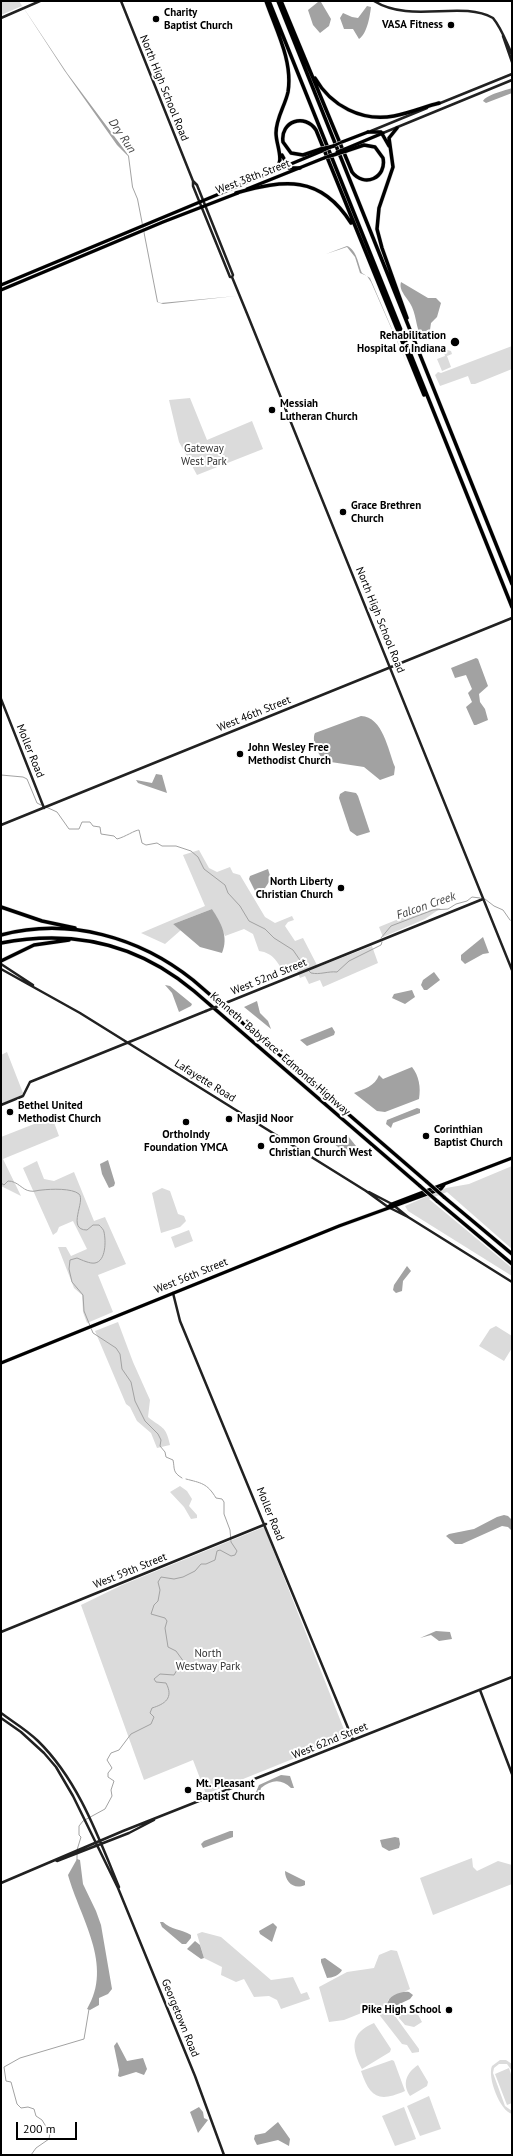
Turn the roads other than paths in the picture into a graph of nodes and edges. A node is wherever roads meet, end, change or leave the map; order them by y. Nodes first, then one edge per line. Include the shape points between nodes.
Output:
1 (40, 1) edge
2 (121, 1) edge
3 (266, 1) edge
4 (270, 1) edge
5 (278, 1) edge
6 (281, 1) edge
7 (374, 1) edge
8 (412, 7) dead end
9 (483, 10) dead end
10 (1, 18) edge
11 (503, 35) junction
12 (512, 54) edge
13 (512, 62) edge
14 (309, 66) junction
15 (512, 74) edge
16 (512, 80) edge
17 (439, 103) junction
18 (397, 128) junction
19 (368, 132) junction
20 (383, 133) junction
21 (334, 146) joint
22 (278, 148) junction
23 (321, 150) junction
24 (345, 150) junction
25 (391, 150) junction
26 (330, 156) joint
27 (287, 166) junction
28 (300, 168) junction
29 (272, 172) junction
30 (236, 193) junction
31 (201, 201) junction
32 (203, 206) junction
33 (358, 237) junction
34 (1, 285) edge
35 (1, 290) edge
36 (409, 328) junction
37 (434, 413) junction
38 (512, 584) edge
39 (512, 607) edge
40 (511, 618) edge
41 (390, 668) junction
42 (1, 699) edge
43 (44, 808) junction
44 (1, 825) edge
45 (483, 899) junction
46 (1, 907) edge
47 (92, 932) junction
48 (1, 935) edge
49 (98, 942) junction
50 (1, 943) edge
51 (1, 962) edge
52 (1, 969) edge
53 (512, 970) edge
54 (33, 986) junction
55 (128, 1043) junction
56 (1, 1105) edge
57 (512, 1158) edge
58 (444, 1185) junction
59 (368, 1192) junction
60 (392, 1204) junction
61 (388, 1207) junction
62 (396, 1207) junction
63 (408, 1217) junction
64 (512, 1254) edge
65 (512, 1264) edge
66 (512, 1282) edge
67 (174, 1293) junction
68 (1, 1363) edge
69 (266, 1524) junction
70 (1, 1632) edge
71 (512, 1677) edge
72 (480, 1690) junction
73 (1, 1713) edge
74 (1, 1718) edge
75 (353, 1740) junction
76 (512, 1774) edge
77 (99, 1843) junction
78 (82, 1850) junction
79 (55, 1860) junction
80 (1, 1883) edge
81 (224, 2155) edge

1 - 10 street
2 - 31 street, North High School Road
3 - 22 highway via 286,56 289,73 287,96 276,128
4 - 37 highway
5 - 36 highway
6 - 14 highway
7 - 8 street via 392,8
9 - 11 street via 497,24
11 - 12 street
11 - 13 street
14 - 17 highway via 330,98 361,115 392,117
14 - 24 highway via 352,173 359,179 368,180 382,171 384,159 376,148 364,145
15 - 17 street
16 - 18 street
17 - 19 street
18 - 20 street
18 - 25 highway via 390,136
19 - 20 highway via 379,130
19 - 21 main road, bridge
20 - 24 main road
20 - 25 highway
21 - 23 highway, bridge
22 - 27 highway
22 - 29 highway via 281,161
23 - 27 main road, West 38th Street
23 - 33 highway via 303,155 292,154 283,143 285,128 300,120 314,127
24 - 26 highway, bridge
25 - 36 highway via 392,169 379,208 377,229
26 - 28 main road, West 38th Street, bridge
27 - 28 highway via 292,169
27 - 29 main road, West 38th Street
28 - 30 main road, West 38th Street
29 - 31 main road, West 38th Street
30 - 32 main road, West 38th Street
30 - 33 highway via 277,183 309,187 321,192 337,205 351,222
31 - 32 street, North High School Road
31 - 34 main road, West 38th Street
32 - 35 main road, West 38th Street
32 - 41 street, North High School Road
33 - 37 highway
36 - 38 highway
37 - 39 highway
40 - 41 street, West 46th Street
41 - 43 street, West 46th Street
41 - 45 street, North High School Road
42 - 43 street, Moller Road
43 - 44 street, West 46th Street
45 - 53 street, North High School Road
45 - 55 street, West 52nd Street, bridge
46 - 47 highway via 42,922
47 - 48 highway, Kenneth "Babyface" Edmonds Highway via 41,929
47 - 64 highway, Kenneth "Babyface" Edmonds Highway, bridge via 143,948 184,973
49 - 50 highway, Kenneth "Babyface" Edmonds Highway via 52,937
49 - 51 highway via 48,942 23,949
49 - 65 highway, Kenneth "Babyface" Edmonds Highway, bridge via 136,955 178,979
51 - 54 street, Lafayette Road
52 - 54 street, Lafayette Road
54 - 55 street, Lafayette Road
55 - 56 street, West 52nd Street via 30,1082 23,1096
55 - 59 street, Lafayette Road
57 - 58 main road, West 56th Street
58 - 60 main road, West 56th Street
58 - 62 main road, West 56th Street via 441,1189
59 - 60 street, Lafayette Road
59 - 61 street, Lafayette Road
60 - 61 main road, West 56th Street
60 - 62 street, Lafayette Road
61 - 62 main road, West 56th Street
61 - 63 street, Lafayette Road
61 - 67 main road, West 56th Street
62 - 63 street, Lafayette Road
63 - 66 street, Lafayette Road
67 - 68 main road, West 56th Street
67 - 69 street, Moller Road via 180,1321
69 - 70 street, West 59th Street
69 - 75 street, Moller Road
71 - 72 street, West 62nd Street
72 - 75 street, West 62nd Street
72 - 76 street
73 - 77 street, Georgetown Road via 36,1739 52,1756 69,1779
74 - 77 street, Georgetown Road via 44,1753 66,1782
75 - 77 street, West 62nd Street
77 - 78 street, West 62nd Street
77 - 81 street, Georgetown Road via 195,2076
78 - 79 street, West 62nd Street
78 - 79 street, West 62nd Street via 69,1857
79 - 80 street, West 62nd Street

